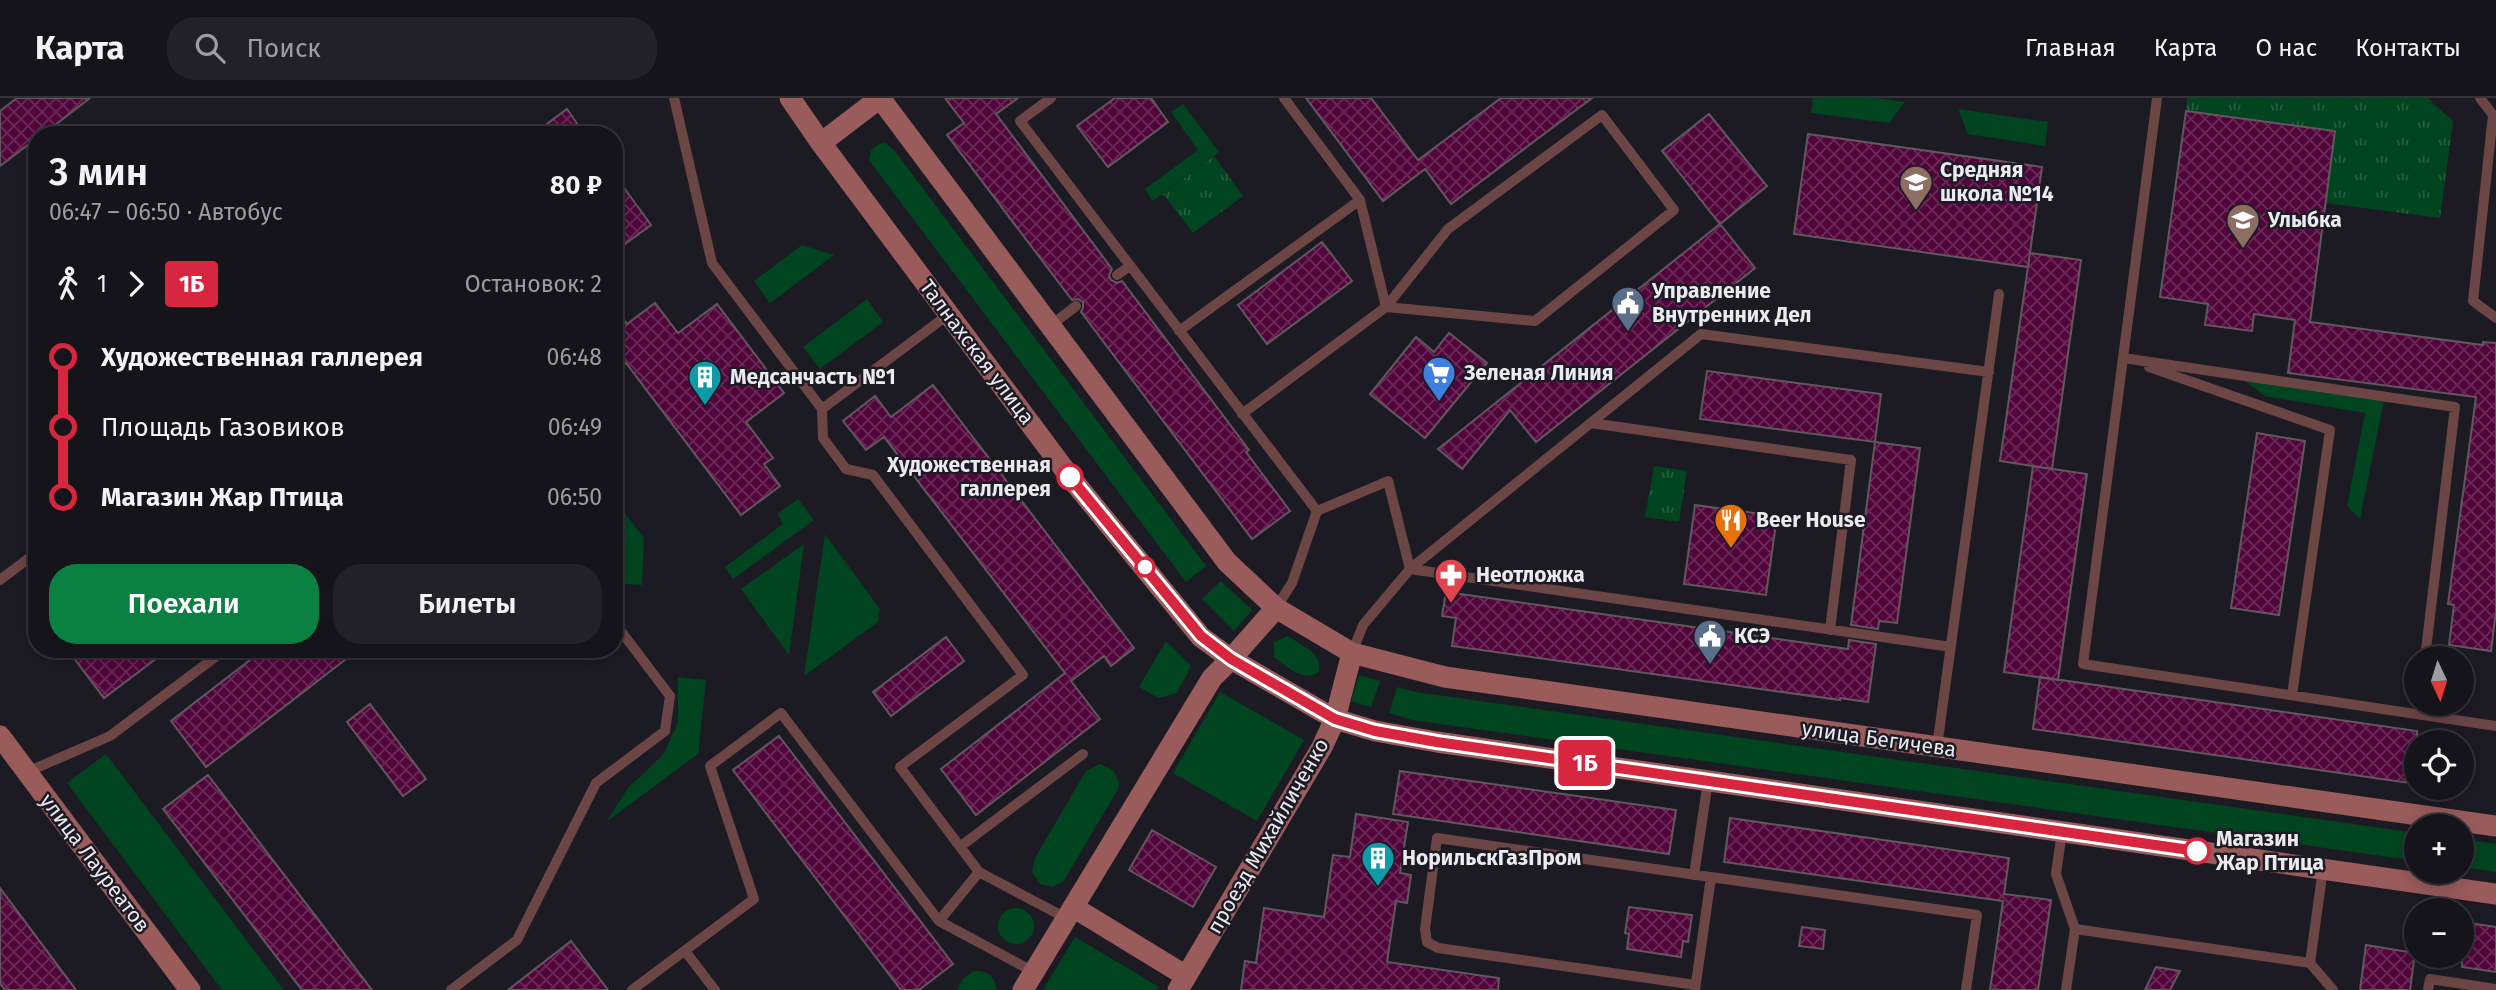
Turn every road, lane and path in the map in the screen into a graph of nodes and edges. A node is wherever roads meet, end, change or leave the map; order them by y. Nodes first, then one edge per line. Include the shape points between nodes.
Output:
1 (674, 98) edge
2 (790, 98) edge
3 (880, 98) edge
4 (1051, 98) edge
5 (1284, 98) edge
6 (2157, 98) edge
7 (2480, 98) edge
8 (821, 143) junction
9 (1360, 200) junction
10 (1130, 266) junction
11 (1117, 275) dead end
12 (1999, 294) dead end
13 (1076, 306) dead end
14 (1386, 307) junction
15 (949, 314) junction
16 (2496, 318) edge
17 (1050, 326) junction
18 (1179, 331) junction
19 (2123, 358) junction
20 (1989, 372) junction
21 (822, 409) junction
22 (1242, 414) junction
23 (1591, 423) junction
24 (1317, 511) junction
25 (28, 559) edge
26 (1410, 569) junction
27 (0, 580) edge
28 (1276, 608) junction
29 (1830, 630) junction
30 (623, 634) edge
31 (2426, 646) edge
32 (1951, 647) junction
33 (1352, 653) junction
34 (214, 658) edge
35 (1231, 659) junction
36 (2292, 695) junction
37 (2404, 707) edge
38 (2450, 716) edge
39 (1335, 719) junction
40 (2496, 726) edge
41 (0, 736) edge
42 (1937, 747) junction
43 (1083, 754) dead end
44 (27, 772) junction
45 (1708, 781) junction
46 (2495, 820) edge
47 (2062, 832) junction
48 (961, 846) junction
49 (2323, 869) junction
50 (979, 872) junction
51 (1694, 874) junction
52 (1711, 877) junction
53 (2496, 894) edge
54 (1070, 913) junction
55 (939, 921) junction
56 (2075, 929) junction
57 (685, 951) junction
58 (2310, 963) junction
59 (1028, 981) edge
60 (1182, 983) edge
61 (1695, 988) edge
62 (2496, 989) edge
63 (190, 990) edge
64 (451, 990) edge
65 (632, 990) edge
66 (715, 990) edge
67 (1966, 990) edge
68 (2066, 990) edge
69 (2333, 990) edge
70 (2428, 990) edge

1 - 21 lane via 712,263
2 - 8 street, Талнахская улица
3 - 8 street
3 - 17 street
4 - 10 lane via 1020,121
5 - 9 lane
6 - 19 lane
7 - 16 lane via 2493,115 2473,301
8 - 15 street, Талнахская улица
9 - 14 lane
9 - 18 lane
10 - 11 lane
10 - 18 lane
12 - 20 lane
13 - 17 lane
14 - 14 lane via 1535,321 1674,210 1602,115 1448,229
14 - 22 lane
15 - 21 lane
15 - 35 street, Талнахская улица via 1070,477 1201,636
17 - 28 street via 1227,562
18 - 22 lane
19 - 31 lane via 2455,407
19 - 36 lane via 2330,430
19 - 36 lane via 2082,664
20 - 23 lane via 1701,334
20 - 32 lane
21 - 48 lane via 823,438 846,469 873,475 1023,675 900,767
22 - 24 lane
23 - 26 lane
23 - 29 lane via 1851,460
24 - 26 lane via 1388,481
24 - 28 lane via 1292,583
25 - 27 lane
26 - 29 lane
26 - 33 lane via 1363,625
28 - 33 street, улица Бегичева
28 - 35 street
29 - 32 lane
30 - 64 lane via 670,696 665,731 596,783 517,940
32 - 42 lane
33 - 39 street, проезд Михайличенко
33 - 42 street, улица Бегичева via 1445,677
34 - 44 lane via 110,736
35 - 39 street
35 - 54 street via 1212,678
36 - 37 lane
38 - 40 lane
39 - 45 street via 1437,742
39 - 60 street, проезд Михайличенко
41 - 44 street, улица Лауреатов
42 - 46 street, улица Бегичева
43 - 48 lane
44 - 63 street, улица Лауреатов
45 - 47 street
45 - 51 lane
47 - 49 street
47 - 56 lane via 2056,874
48 - 50 lane
49 - 53 street
49 - 58 lane
50 - 54 lane
50 - 55 lane
51 - 52 lane
51 - 61 lane via 1437,838 1425,929 1427,942 1438,947
52 - 61 lane
52 - 67 lane via 1977,915
54 - 59 street
54 - 60 street, проезд Михайличенко
55 - 57 lane via 781,713 710,766 754,899
55 - 59 lane
56 - 58 lane
56 - 68 lane
57 - 65 lane
57 - 66 lane
58 - 69 lane
62 - 70 lane via 2430,979

